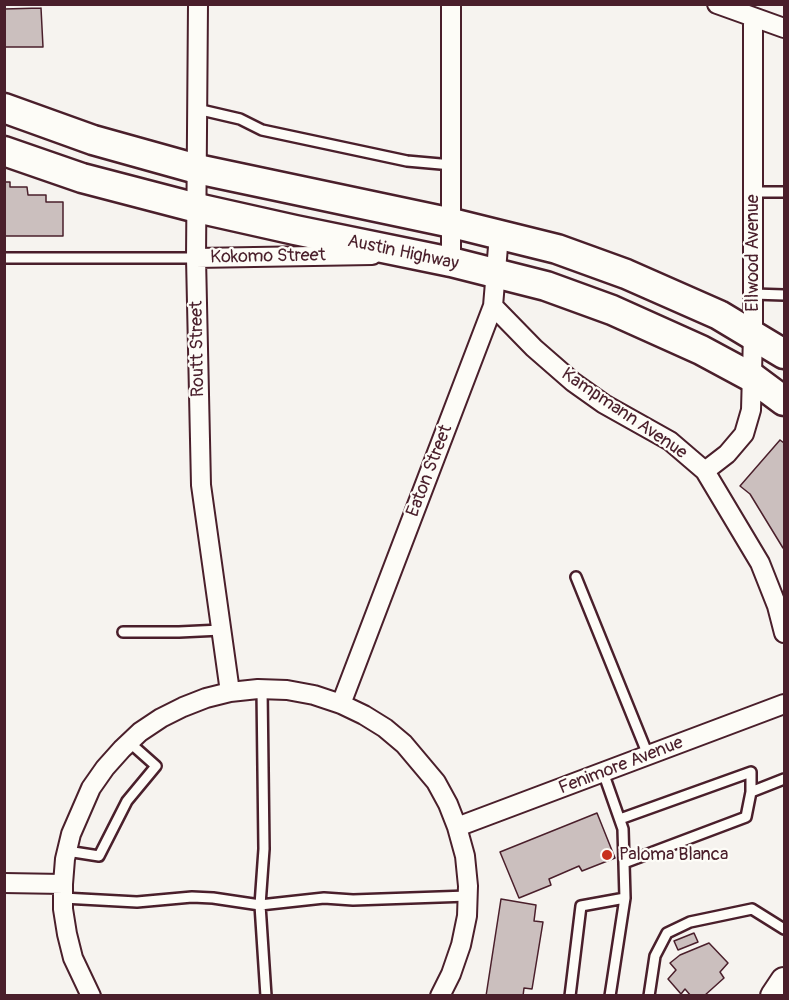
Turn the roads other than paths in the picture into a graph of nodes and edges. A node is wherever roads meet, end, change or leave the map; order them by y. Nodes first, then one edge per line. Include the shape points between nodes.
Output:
1 (198, 4) edge
2 (451, 4) edge
3 (717, 4) edge
4 (753, 17) junction
5 (784, 28) edge
6 (4, 108) edge
7 (197, 109) junction
8 (4, 151) edge
9 (452, 165) junction
10 (196, 169) junction
11 (753, 192) junction
12 (784, 192) edge
13 (196, 208) junction
14 (452, 223) junction
15 (499, 234) junction
16 (413, 255) junction
17 (4, 258) edge
18 (196, 258) junction
19 (451, 262) junction
20 (496, 274) junction
21 (753, 294) junction
22 (784, 296) edge
23 (493, 306) junction
24 (753, 335) junction
25 (784, 354) edge
26 (753, 378) junction
27 (784, 401) edge
28 (705, 471) junction
29 (576, 577) dead end
30 (221, 630) junction
31 (123, 632) dead end
32 (784, 633) edge
33 (262, 689) junction
34 (230, 692) junction
35 (341, 704) junction
36 (784, 704) edge
37 (129, 742) junction
38 (648, 755) junction
39 (603, 772) junction
40 (784, 779) edge
41 (751, 792) junction
42 (620, 819) junction
43 (457, 827) junction
44 (67, 851) junction
45 (624, 863) junction
46 (4, 883) edge
47 (63, 891) junction
48 (468, 896) junction
49 (625, 898) junction
50 (260, 905) junction
51 (784, 930) edge
52 (784, 981) edge
53 (90, 996) edge
54 (266, 996) edge
55 (440, 996) edge
56 (570, 996) edge
57 (610, 996) edge
58 (649, 996) edge
59 (774, 996) edge

1 - 7 street, Routt Street
2 - 9 street
3 - 4 street
4 - 5 street
4 - 11 street, Ellwood Avenue
6 - 10 main road via 93,140
7 - 9 lane via 240,119 262,130 407,161
7 - 10 street, Routt Street
8 - 13 main road, Austin Highway via 82,178
9 - 14 street
10 - 13 street, Routt Street
10 - 14 main road
11 - 12 lane
11 - 21 street, Ellwood Avenue
13 - 16 main road, Austin Highway
13 - 18 street, Routt Street
14 - 15 main road
14 - 19 street
15 - 20 street, Eaton Street
15 - 24 main road via 557,249 626,274 719,315
16 - 18 street, Kokomo Street
16 - 19 main road, Austin Highway
17 - 18 lane
18 - 30 street, Routt Street via 201,485
19 - 20 main road, Austin Highway
20 - 23 street, Eaton Street
20 - 26 main road, Austin Highway via 546,286 612,310
21 - 22 lane
21 - 24 street, Ellwood Avenue
23 - 28 street, Kampmann Avenue via 573,382 670,441
23 - 35 street, Eaton Street
24 - 25 main road
24 - 26 street, Ellwood Avenue
26 - 27 main road, Austin Highway
26 - 28 street, Ellwood Avenue via 751,411 744,434
28 - 32 street, Kampmann Avenue via 760,563
29 - 38 lane
30 - 31 lane
30 - 34 street, Routt Street
33 - 34 street
33 - 35 street via 305,693
33 - 50 lane via 264,849
34 - 37 street via 183,706
35 - 43 street via 364,715 404,744 435,782
36 - 38 street, Fenimore Avenue
37 - 44 street via 91,789
37 - 44 lane via 156,766 128,801 99,856
38 - 39 street, Fenimore Avenue
39 - 42 lane
39 - 43 street, Fenimore Avenue
40 - 41 lane
41 - 42 lane via 751,772
41 - 45 lane via 746,817
42 - 45 lane
43 - 48 street via 465,856
44 - 47 street
45 - 49 lane
46 - 47 street
47 - 50 lane via 137,902 192,897
47 - 53 street via 66,934
48 - 50 lane via 324,898
48 - 55 street via 461,945
49 - 56 lane via 581,906
49 - 57 lane
50 - 54 lane
51 - 58 lane via 752,909 690,922 667,933 655,956
52 - 59 main road

